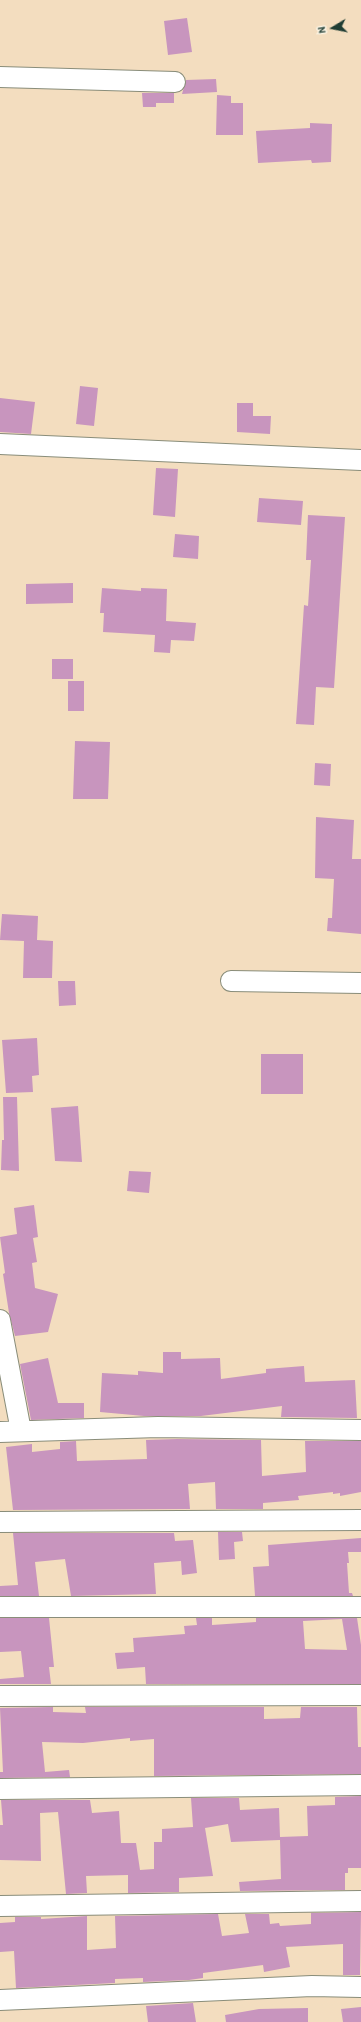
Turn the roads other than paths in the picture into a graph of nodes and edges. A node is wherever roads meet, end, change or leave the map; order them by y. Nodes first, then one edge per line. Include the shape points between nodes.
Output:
1 (0, 77) edge
2 (175, 82) dead end
3 (0, 444) edge
4 (361, 460) edge
5 (231, 981) dead end
6 (361, 983) edge
7 (0, 1320) edge
8 (361, 1430) edge
9 (21, 1431) junction
10 (0, 1432) edge
11 (361, 1520) edge
12 (0, 1522) edge
13 (0, 1607) edge
14 (361, 1607) edge
15 (361, 1695) edge
16 (0, 1696) edge
17 (361, 1785) edge
18 (0, 1789) edge
19 (361, 1901) edge
20 (0, 1906) edge
21 (361, 1987) edge
22 (0, 2000) edge

1 - 2 street
3 - 4 street
5 - 6 street
7 - 9 street
8 - 9 street via 158,1427
9 - 10 street
11 - 12 street
13 - 14 street
15 - 16 street
17 - 18 street
19 - 20 street
21 - 22 street via 312,1986

